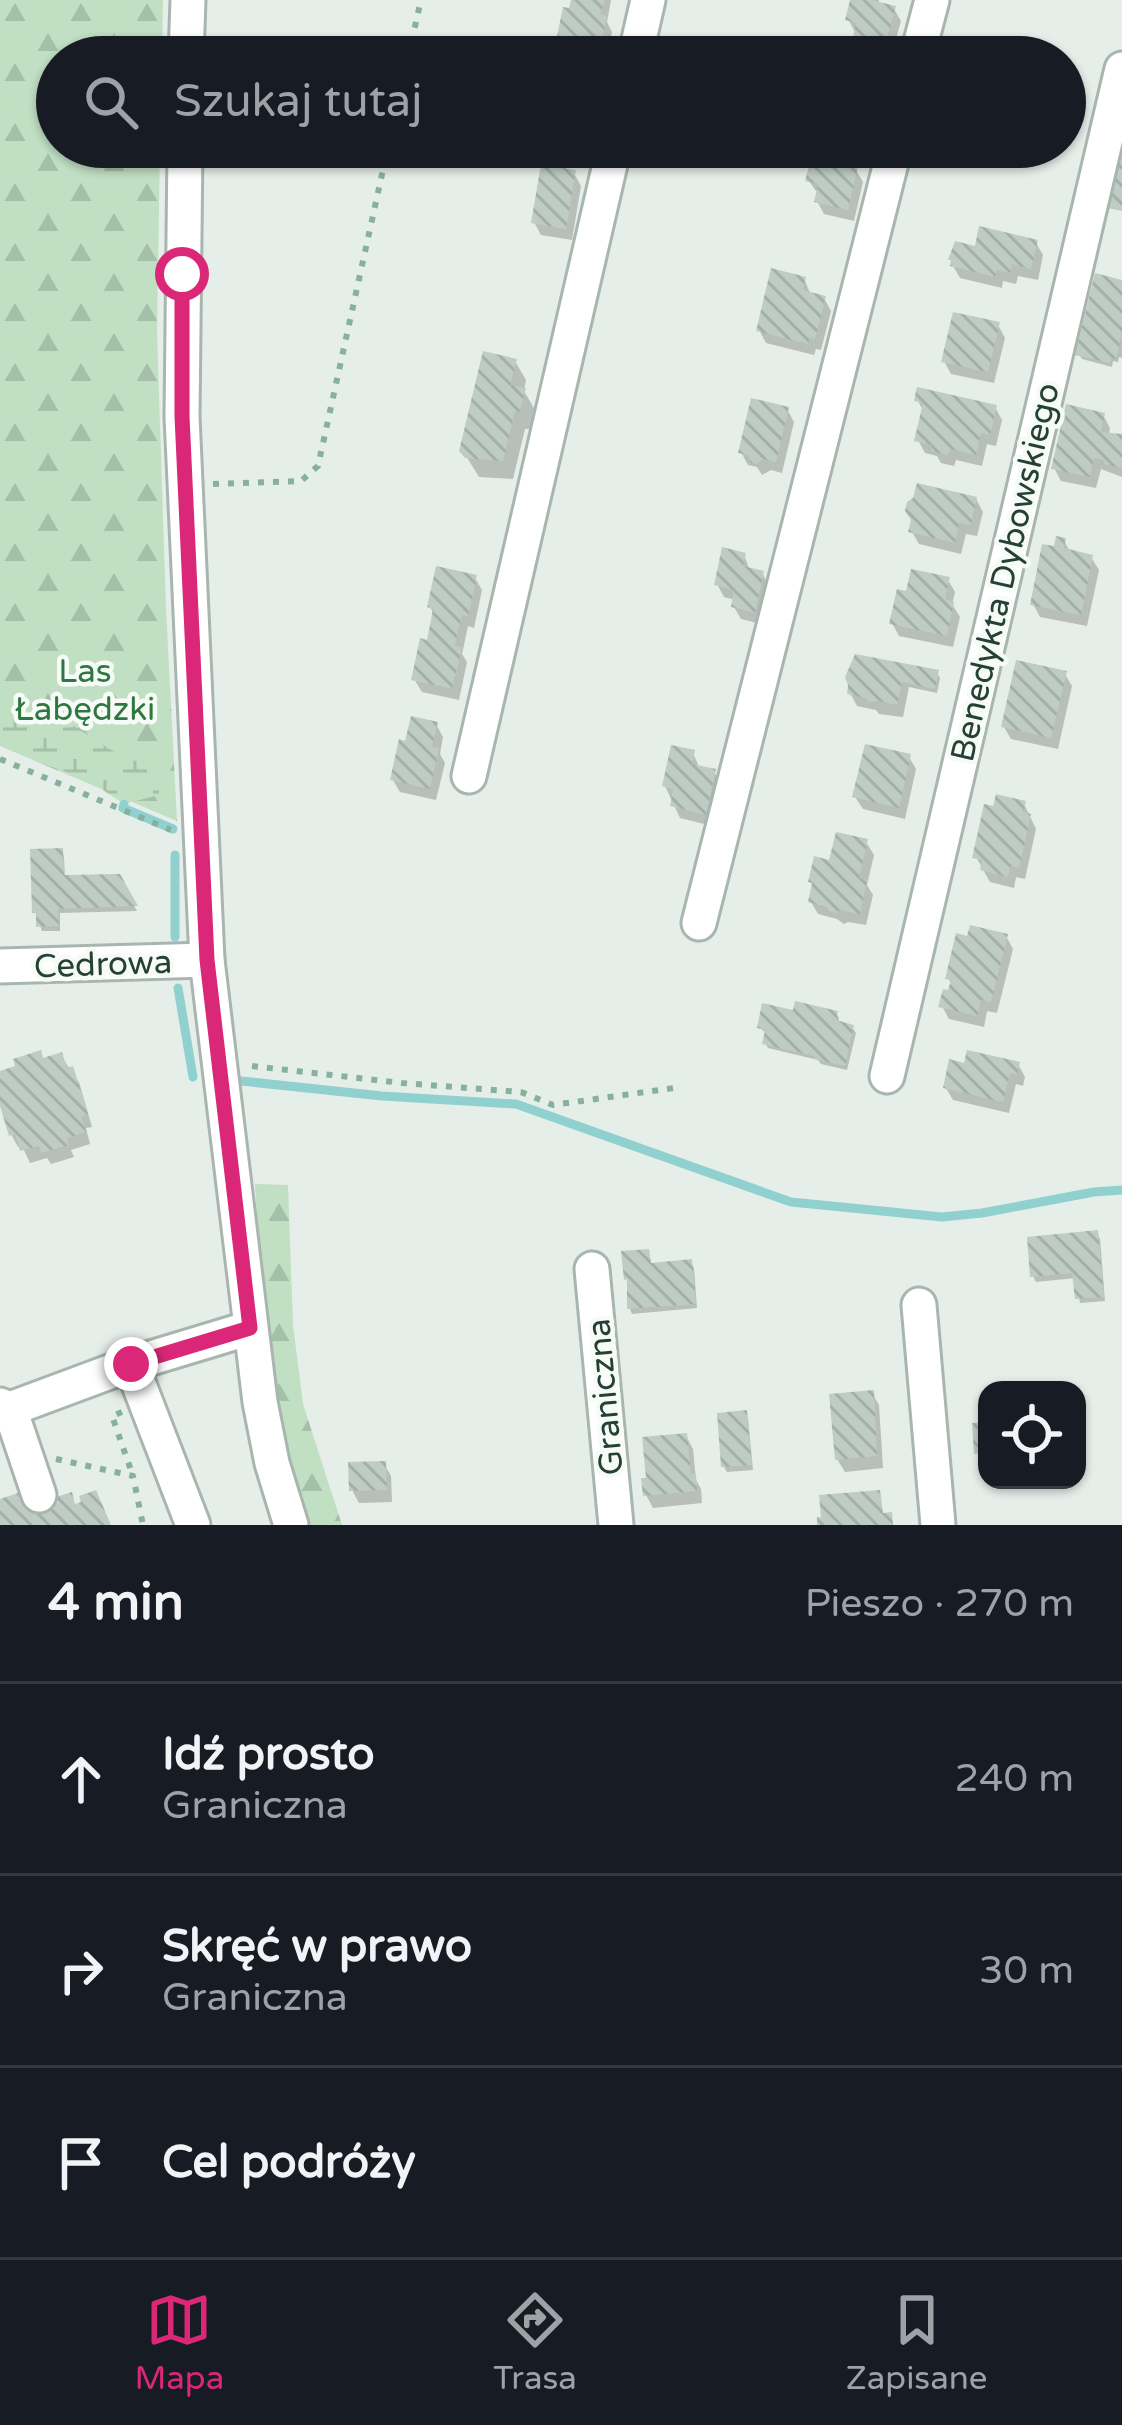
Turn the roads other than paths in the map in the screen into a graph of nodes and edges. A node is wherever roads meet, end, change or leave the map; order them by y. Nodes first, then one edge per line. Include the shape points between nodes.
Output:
1 (188, 0) edge
2 (648, 0) edge
3 (932, 0) edge
4 (187, 36) edge
5 (640, 36) edge
6 (923, 36) edge
7 (1122, 69) edge
8 (184, 168) edge
9 (609, 168) edge
10 (890, 168) edge
11 (469, 776) dead end
12 (699, 923) dead end
13 (207, 960) junction
14 (0, 966) edge
15 (887, 1076) dead end
16 (592, 1269) dead end
17 (920, 1305) dead end
18 (250, 1328) junction
19 (131, 1364) junction
20 (5, 1407) edge
21 (39, 1495) dead end
22 (194, 1525) edge
23 (291, 1525) edge
24 (616, 1525) edge
25 (938, 1525) edge

1 - 4 street
2 - 5 street
3 - 6 street
7 - 15 street, Benedykta Dybowskiego
8 - 13 street via 181,350
9 - 11 street
10 - 12 street
13 - 14 street, Cedrowa
13 - 18 street
16 - 24 street, Graniczna
17 - 25 street
18 - 19 street
18 - 23 street
19 - 20 street
19 - 22 street
20 - 21 street

